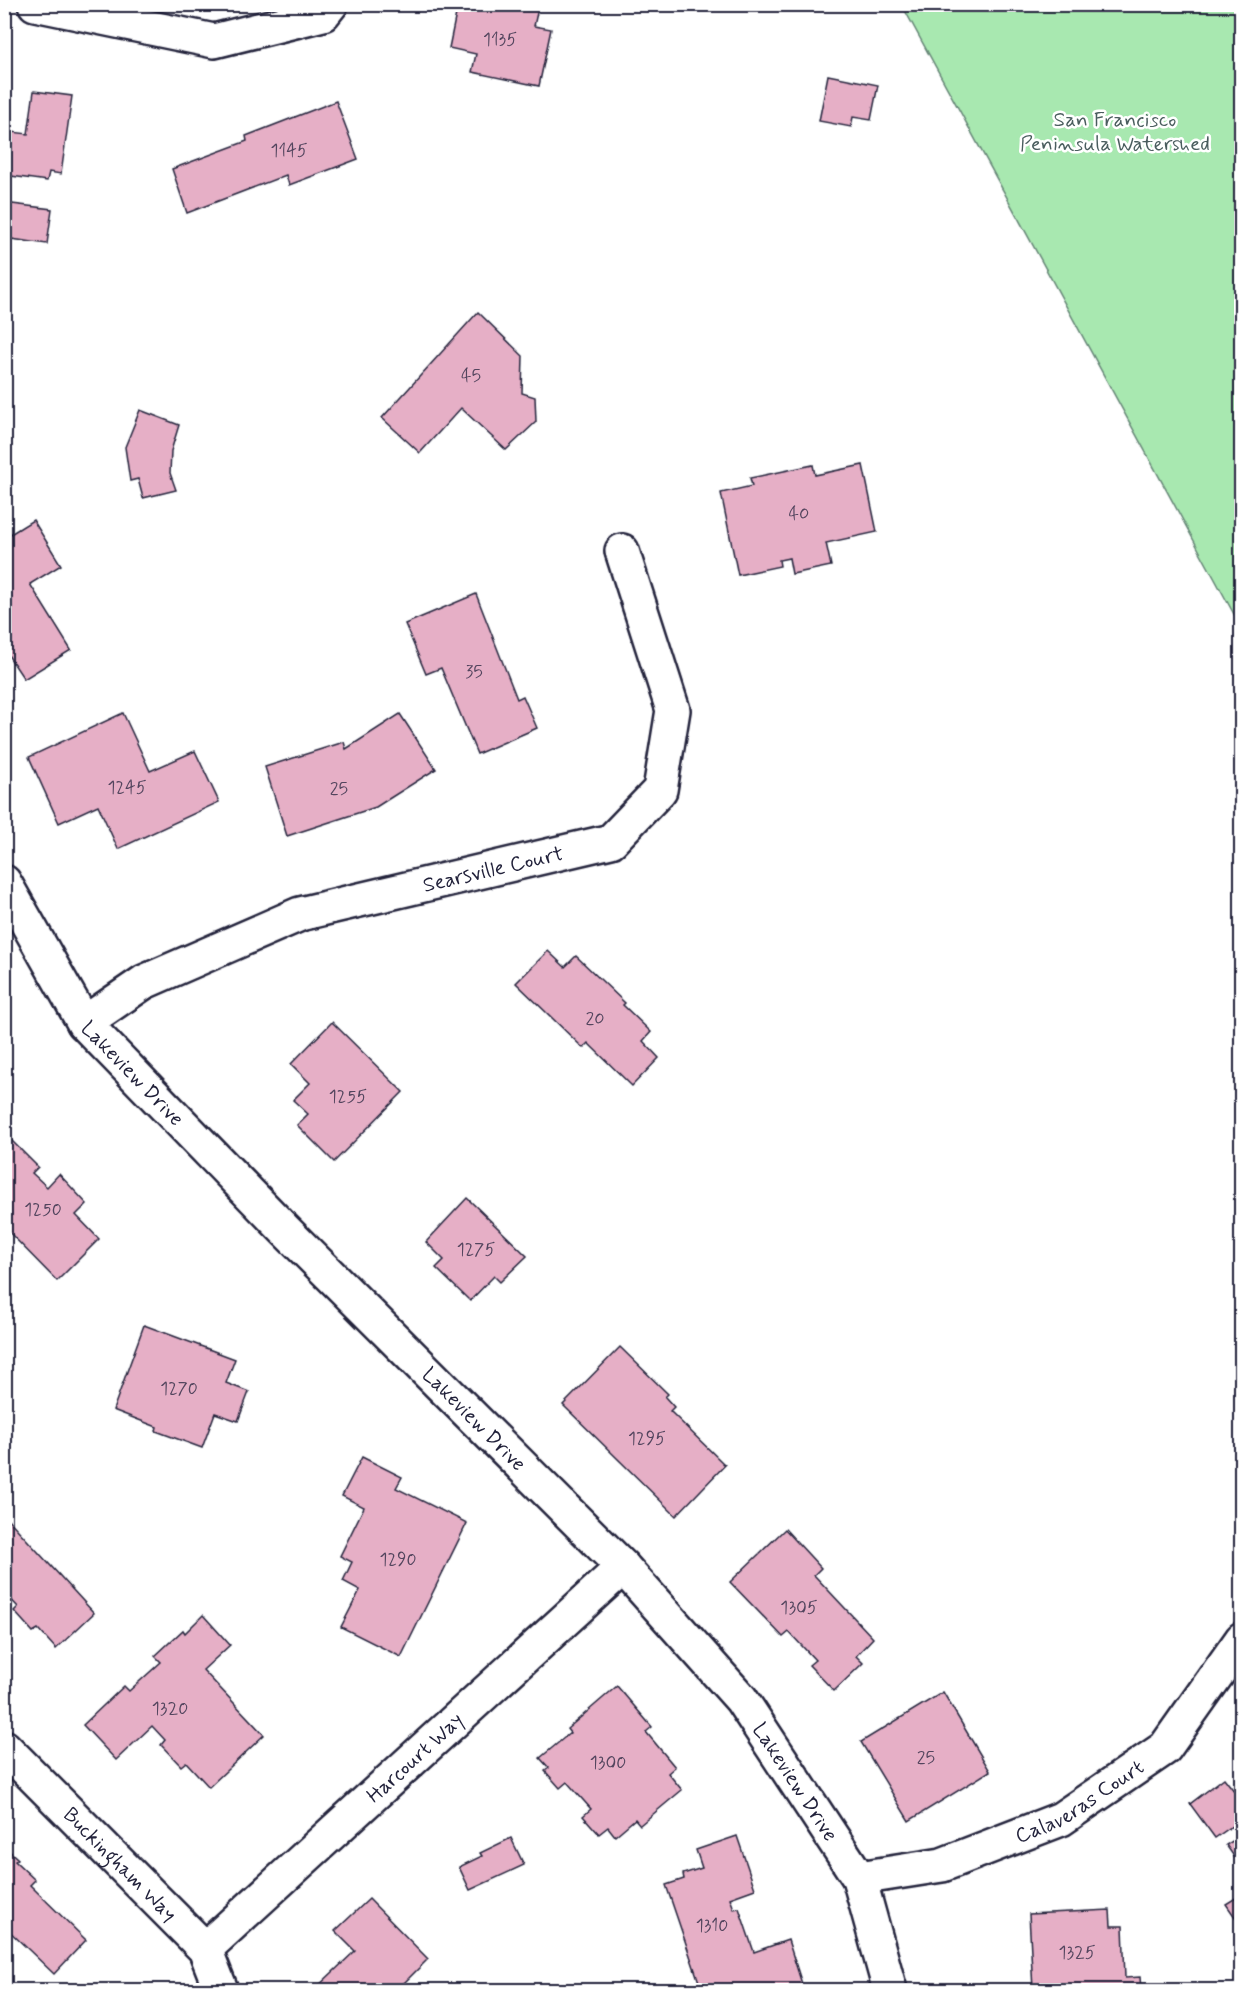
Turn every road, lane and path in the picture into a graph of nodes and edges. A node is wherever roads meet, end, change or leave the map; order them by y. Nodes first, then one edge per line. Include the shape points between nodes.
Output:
1 (35, 4) edge
2 (331, 4) edge
3 (622, 551) dead end
4 (4, 882) edge
5 (84, 1023) junction
6 (623, 1568) junction
7 (1242, 1639) edge
8 (4, 1747) edge
9 (859, 1878) junction
10 (205, 1949) junction
11 (221, 1990) edge
12 (890, 1990) edge

1 - 2 street via 214,41 322,14
3 - 5 street, Searsville Court via 673,710 660,790 611,840 300,914 144,982
4 - 5 street, Lakeview Drive
5 - 6 street, Lakeview Drive
6 - 9 street, Lakeview Drive via 741,1699
6 - 10 street, Harcourt Way
7 - 9 street, Calaveras Court via 1165,1748 1061,1819 942,1865
8 - 10 street, Buckingham Way
9 - 12 street, Lakeview Drive
10 - 11 street, Buckingham Way

